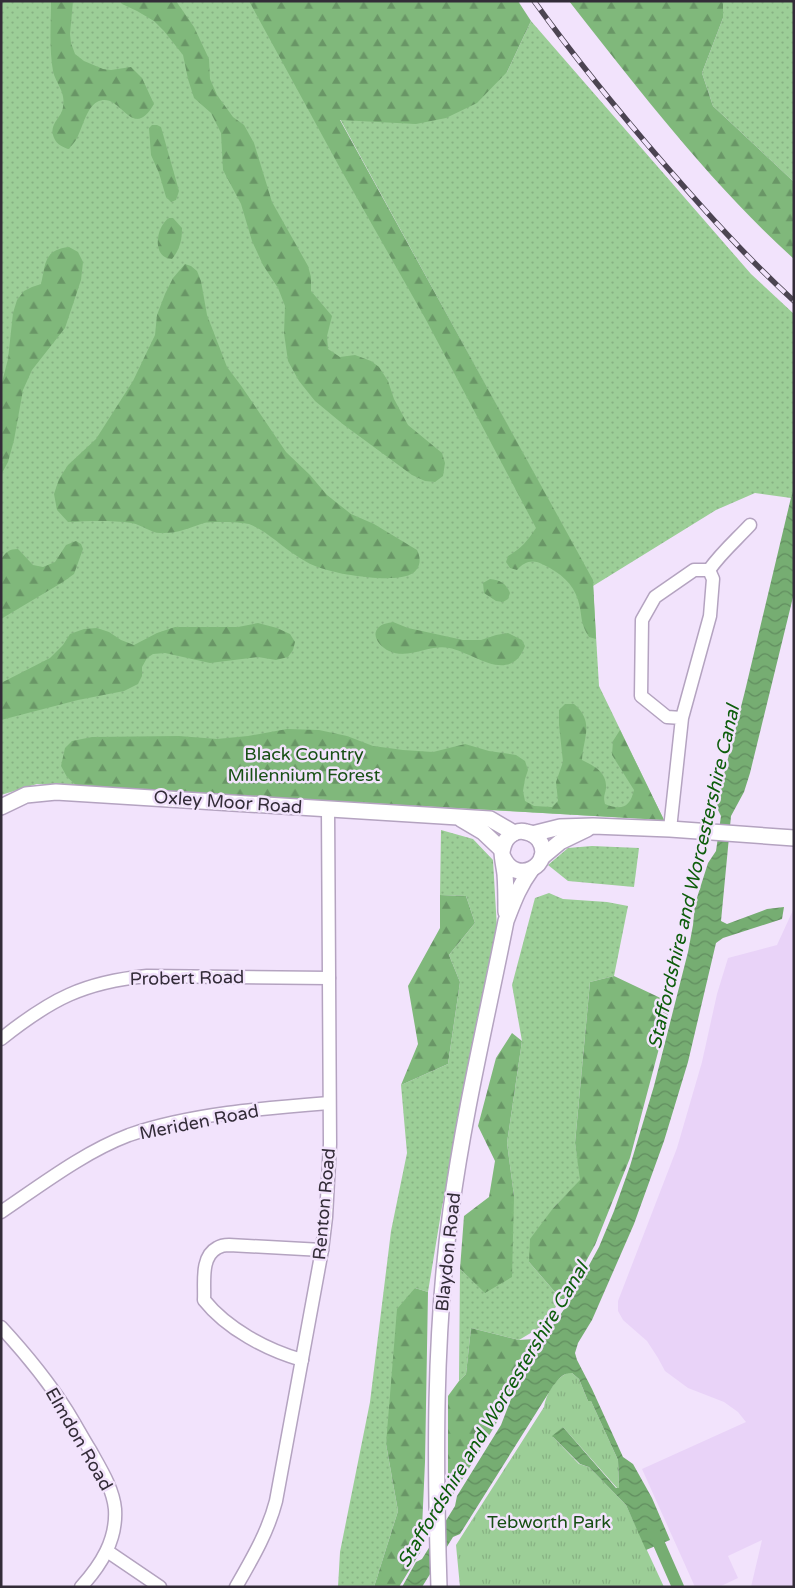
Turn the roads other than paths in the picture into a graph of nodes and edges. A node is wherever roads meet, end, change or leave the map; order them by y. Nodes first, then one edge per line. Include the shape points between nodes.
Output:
1 (750, 525) dead end
2 (709, 570) junction
3 (682, 718) junction
4 (1, 807) edge
5 (328, 808) junction
6 (457, 817) junction
7 (593, 826) junction
8 (670, 829) junction
9 (514, 833) junction
10 (532, 834) junction
11 (794, 838) edge
12 (503, 853) junction
13 (542, 856) junction
14 (531, 870) junction
15 (506, 921) junction
16 (329, 978) junction
17 (1, 1039) edge
18 (329, 1104) junction
19 (1, 1212) edge
20 (322, 1250) junction
21 (1, 1327) edge
22 (302, 1360) junction
23 (107, 1551) junction
24 (81, 1587) edge
25 (160, 1587) edge
26 (236, 1587) edge
27 (439, 1587) edge

1 - 2 street via 739,545 720,554
2 - 3 street via 713,579 710,616
2 - 3 street via 694,570 655,597 642,620 641,696 667,717
3 - 8 street
4 - 5 street, Oxley Moor Road via 26,795 56,792
5 - 6 street, Oxley Moor Road
5 - 16 street, Renton Road
6 - 9 street, Oxley Moor Road via 490,819
6 - 12 street, Oxley Moor Road via 483,832
7 - 8 street
7 - 10 street via 560,827
7 - 13 street via 560,842
8 - 11 street
9 - 10 street
9 - 12 street via 506,839
10 - 13 street via 540,842
12 - 14 street via 508,866 519,872
12 - 15 street, Blaydon Road
13 - 14 street
14 - 15 street, Blaydon Road
15 - 27 street, Blaydon Road via 467,1112 451,1211 437,1412
16 - 17 street, Probert Road via 147,976 118,979 56,1000
16 - 18 street, Renton Road
18 - 19 street, Meriden Road via 231,1113 128,1136 84,1158
18 - 20 street, Renton Road via 328,1179
20 - 22 street, Renton Road
20 - 22 street via 229,1244 218,1247 206,1262 204,1300 215,1314 267,1347
21 - 23 street, Elmdon Road via 67,1411 103,1473 115,1509
22 - 26 street, Renton Road via 271,1518
23 - 24 street, Elmdon Road
23 - 25 street

